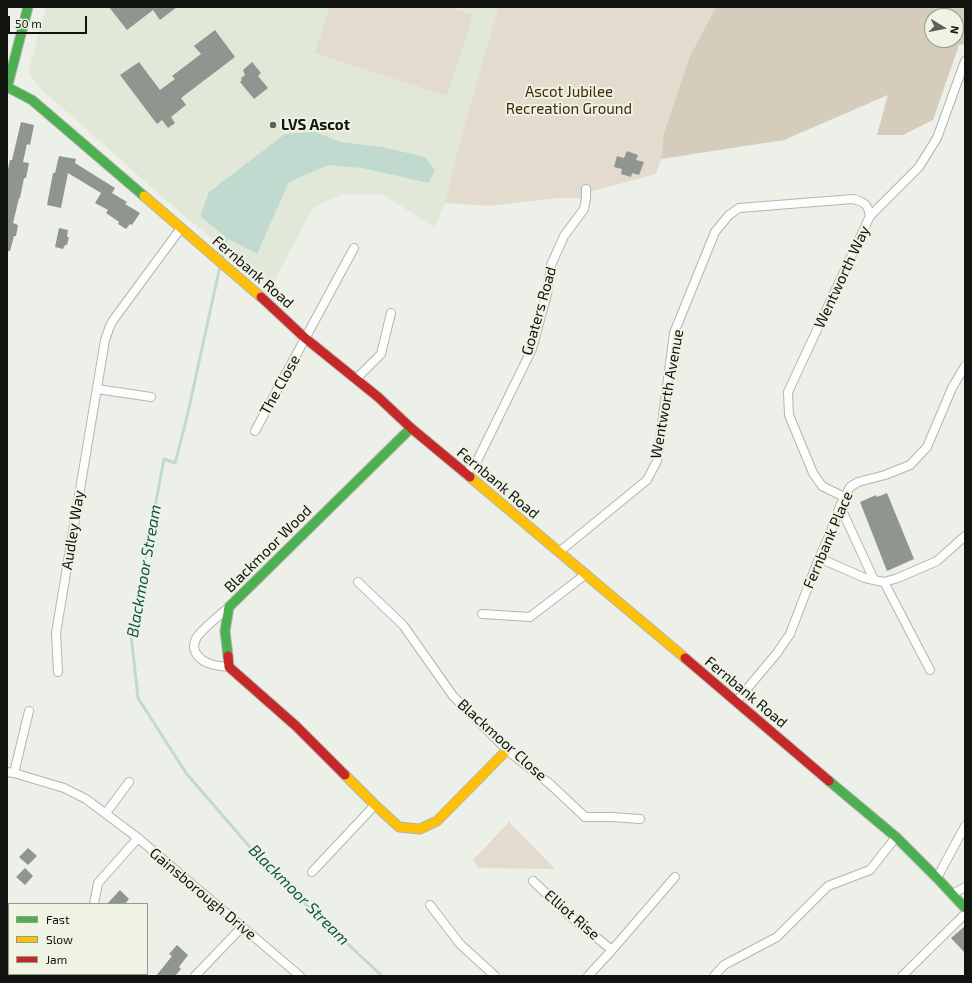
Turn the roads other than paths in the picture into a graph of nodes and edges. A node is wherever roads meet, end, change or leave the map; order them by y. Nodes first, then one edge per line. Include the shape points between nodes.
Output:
1 (28, 7) edge
2 (965, 60) edge
3 (7, 88) edge
4 (586, 189) dead end
5 (870, 216) junction
6 (180, 228) junction
7 (354, 248) dead end
8 (391, 313) dead end
9 (305, 338) junction
10 (965, 366) edge
11 (356, 379) junction
12 (96, 389) junction
13 (151, 397) dead end
14 (411, 428) junction
15 (255, 431) dead end
16 (465, 474) junction
17 (844, 497) junction
18 (840, 506) junction
19 (965, 536) edge
20 (560, 552) junction
21 (819, 558) junction
22 (586, 574) junction
23 (874, 580) junction
24 (358, 582) dead end
25 (884, 582) junction
26 (230, 607) junction
27 (482, 614) dead end
28 (229, 667) junction
29 (930, 670) dead end
30 (58, 672) dead end
31 (736, 702) junction
32 (29, 711) dead end
33 (507, 750) junction
34 (10, 772) edge
35 (129, 782) dead end
36 (375, 805) junction
37 (106, 813) junction
38 (640, 819) dead end
39 (965, 826) edge
40 (896, 837) junction
41 (138, 838) junction
42 (312, 872) dead end
43 (675, 877) dead end
44 (937, 878) junction
45 (533, 881) dead end
46 (965, 887) edge
47 (953, 894) junction
48 (94, 903) edge
49 (430, 905) dead end
50 (965, 908) edge
51 (965, 914) edge
52 (242, 926) junction
53 (612, 950) junction
54 (195, 976) edge
55 (300, 976) edge
56 (495, 976) edge
57 (588, 976) edge
58 (714, 976) edge
59 (902, 976) edge

1 - 3 street
2 - 5 street, Wentworth Way via 937,138 919,167
3 - 6 street, Fernbank Road via 32,100
4 - 16 street, Goaters Road via 584,208 564,236 551,265 547,294 532,349 476,463
5 - 17 street, Wentworth Way via 788,392 789,415 813,473 822,486
5 - 20 street, Wentworth Avenue via 868,207 853,199 740,208 729,215 715,232 674,333 657,461 647,480
6 - 9 street, Fernbank Road via 253,289
6 - 12 street, Audley Way via 110,326
7 - 9 street, The Close
8 - 11 street via 381,354
9 - 11 street, Fernbank Road
9 - 15 street, The Close
10 - 17 street, Fernbank Place via 952,388 928,447 910,465 858,482 850,487
11 - 14 street, Fernbank Road
12 - 13 street
12 - 30 street, Audley Way via 56,633
14 - 16 street, Fernbank Road
14 - 26 street, Blackmoor Wood
16 - 20 street, Fernbank Road
17 - 18 street, Fernbank Place
18 - 21 street, Fernbank Place
18 - 23 street
19 - 25 street via 938,561
20 - 22 street, Fernbank Road
21 - 23 street
21 - 31 street, Fernbank Place via 790,634 778,653
22 - 27 street via 530,617
22 - 31 street, Fernbank Road
23 - 25 street
24 - 33 street, Blackmoor Close via 403,625 453,696
25 - 29 street
26 - 28 street, Blackmoor Wood via 225,631
26 - 28 street via 200,632 194,645 195,653 206,663
28 - 36 street via 296,726
31 - 40 street, Fernbank Road
32 - 34 street, Gainsborough Drive
33 - 36 street via 437,821 420,829 399,827
33 - 38 street, Blackmoor Close via 550,784 585,817
34 - 37 street, Gainsborough Drive via 68,790
35 - 37 street
36 - 42 street
37 - 41 street, Gainsborough Drive
39 - 44 street
40 - 44 street, Fernbank Road
40 - 58 street via 870,870 828,886 777,937 724,965
41 - 48 street via 98,883
41 - 52 street, Gainsborough Drive
43 - 53 street, Elliot Rise
44 - 47 street, Fernbank Road
45 - 53 street, Elliot Rise via 571,917
46 - 47 street
47 - 50 street, Fernbank Road
49 - 56 street via 460,944
51 - 59 street
52 - 54 street
52 - 55 street, Gainsborough Drive
53 - 57 street, Elliot Rise

